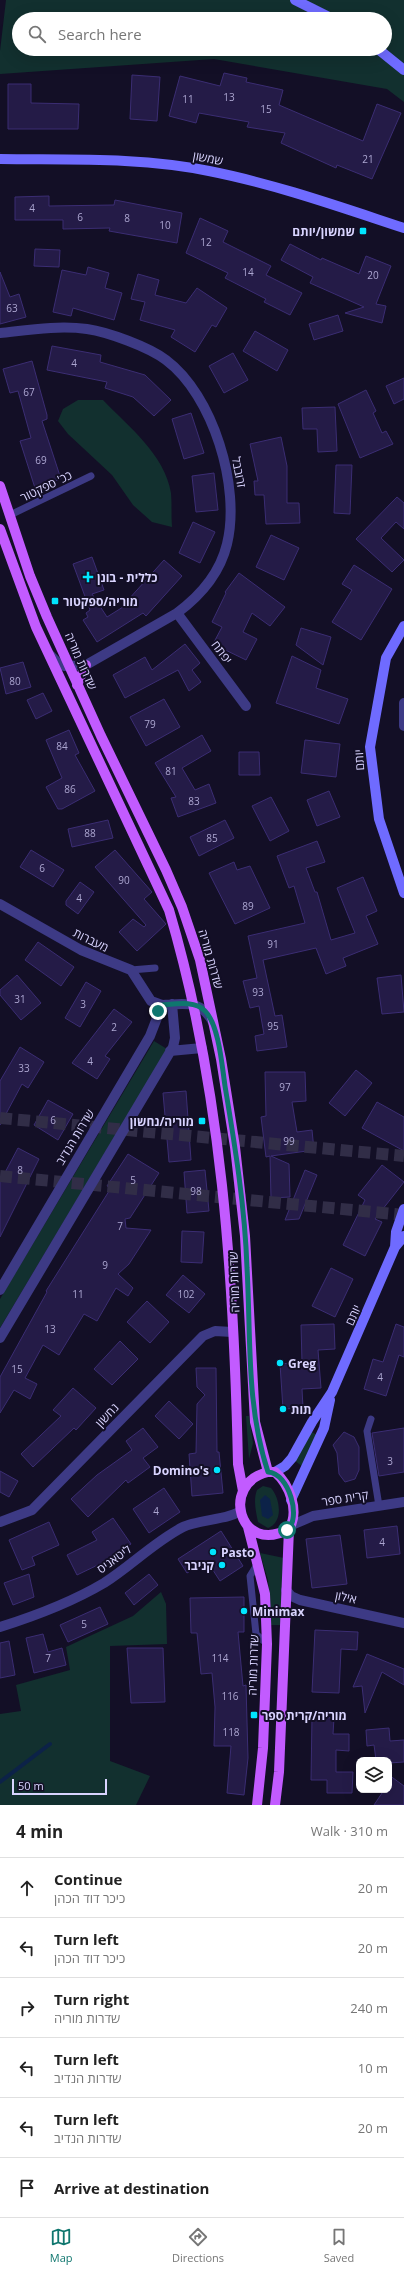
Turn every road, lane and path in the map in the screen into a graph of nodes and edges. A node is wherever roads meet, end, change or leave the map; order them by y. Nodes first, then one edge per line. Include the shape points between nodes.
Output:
1 (295, 0) edge
2 (319, 12) edge
3 (387, 56) edge
4 (404, 70) edge
5 (0, 159) edge
6 (404, 228) edge
7 (0, 333) edge
8 (92, 476) dead end
9 (0, 486) edge
10 (10, 515) junction
11 (0, 529) edge
12 (177, 614) junction
13 (404, 626) edge
14 (49, 653) junction
15 (86, 665) junction
16 (69, 667) junction
17 (77, 685) junction
18 (404, 703) edge
19 (246, 706) dead end
20 (404, 726) edge
21 (404, 893) edge
22 (0, 904) edge
23 (155, 968) dead end
24 (131, 970) junction
25 (172, 1004) junction
26 (193, 1004) junction
27 (162, 1005) junction
28 (213, 1022) junction
29 (202, 1048) junction
30 (170, 1051) junction
31 (404, 1209) edge
32 (404, 1236) edge
33 (395, 1247) junction
34 (0, 1290) edge
35 (232, 1332) junction
36 (0, 1338) edge
37 (332, 1392) junction
38 (371, 1419) dead end
39 (272, 1472) junction
40 (242, 1491) junction
41 (291, 1500) junction
42 (404, 1502) edge
43 (379, 1506) junction
44 (241, 1510) junction
45 (0, 1522) edge
46 (248, 1527) junction
47 (291, 1527) junction
48 (286, 1590) junction
49 (404, 1623) edge
50 (0, 1627) edge
51 (257, 1805) edge
52 (275, 1805) edge

1 - 2 street
3 - 4 street
5 - 6 street, שמשון via 112,161 208,170 284,189
7 - 12 street, זרובבל via 34,329 88,329 133,342 166,360 189,383 210,422 223,457 230,494 230,526 227,544 219,564 206,586
8 - 10 lane, ככ' ספקטור
9 - 10 main road, שדרות מוריה
10 - 16 main road, שדרות מוריה via 30,576
11 - 14 main road, שדרות מוריה via 20,588
12 - 15 street, זרובבל
12 - 19 street, יפתח
13 - 21 street, יותם via 386,658 370,747 379,819
14 - 16 street via 57,662
14 - 26 main road, שדרות מוריה via 169,910
15 - 16 street, זרובבל
15 - 17 main road
16 - 17 main road, שדרות מוריה
17 - 28 main road, שדרות מוריה via 182,907 200,960
18 - 20 street
22 - 24 street, מעברות via 81,950
23 - 24 lane
24 - 27 street via 151,1001
25 - 26 street
25 - 27 street
25 - 30 street via 175,1038
26 - 28 street via 204,1009
26 - 29 main road, שדרות מוריה
27 - 34 street, שדרות הנדיב via 150,1036
28 - 39 main road, שדרות מוריה via 235,1147 245,1236 255,1422
29 - 30 street
29 - 35 main road, שדרות מוריה via 230,1255
30 - 36 street
31 - 33 street, יותם via 396,1232
32 - 33 street, יותם
33 - 37 street, יותם
35 - 40 main road, שדרות מוריה via 238,1464
35 - 45 street, נחשון via 215,1331 203,1336 32,1510
37 - 39 street, יותם via 292,1458 285,1466
37 - 41 street, יותם via 324,1428
38 - 43 lane via 367,1431
39 - 40 main road via 252,1479
39 - 41 main road via 286,1483
40 - 44 main road
41 - 47 main road
42 - 43 street, קרית ספר
43 - 47 street, קרית ספר via 313,1516
44 - 46 main road
44 - 50 street, ליטאניס via 234,1514 190,1524 158,1543 104,1583
46 - 47 main road via 267,1535 278,1534
46 - 51 main road, שדרות מוריה via 265,1594 267,1644 263,1748
47 - 48 main road
48 - 49 street, אילון via 300,1600
48 - 52 main road via 279,1772

